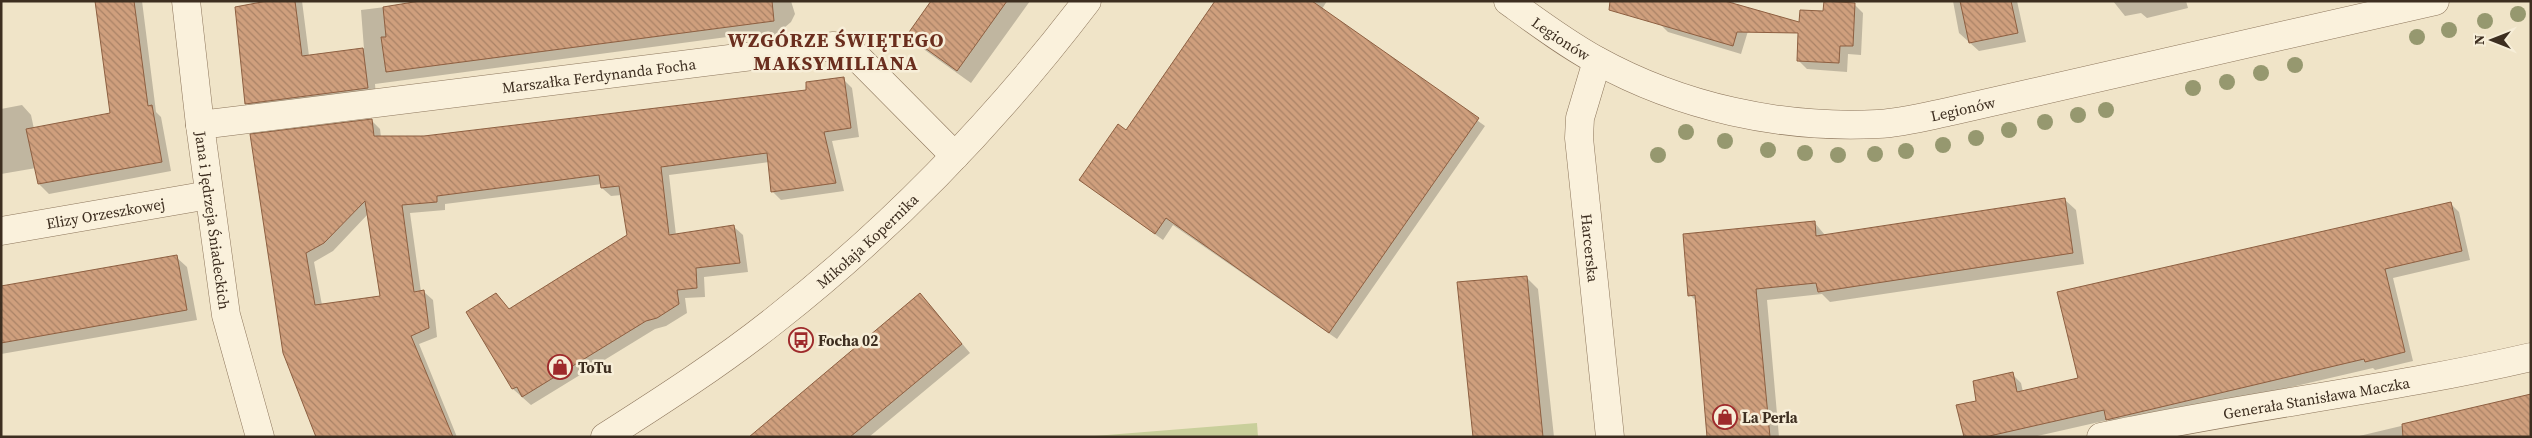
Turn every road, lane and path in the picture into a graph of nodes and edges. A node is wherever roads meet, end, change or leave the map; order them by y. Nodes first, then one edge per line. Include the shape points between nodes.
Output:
1 (186, 1) edge
2 (1087, 1) edge
3 (1508, 1) edge
4 (2435, 1) edge
5 (1597, 61) junction
6 (200, 126) junction
7 (955, 156) junction
8 (209, 195) junction
9 (1, 231) edge
10 (2531, 357) edge
11 (260, 437) edge
12 (605, 437) edge
13 (1610, 437) edge
14 (2101, 437) edge

1 - 6 street, Jana i Jędrzeja Śniadeckich
2 - 7 street, Mikołaja Kopernika via 1046,54
3 - 5 street, Legionów via 1556,37
4 - 5 street, Legionów via 1952,112 1879,124 1770,120 1654,87
5 - 13 street, Harcerska via 1580,118 1579,138
6 - 7 street, Marszałka Ferdynanda Focha via 834,46 856,57
6 - 8 street, Jana i Jędrzeja Śniadeckich
7 - 12 street, Mikołaja Kopernika via 880,230 776,320
8 - 9 street, Elizy Orzeszkowej
8 - 11 street, Jana i Jędrzeja Śniadeckich via 226,315
10 - 14 street, Generała Stanisława Maczka via 2443,377 2178,420

